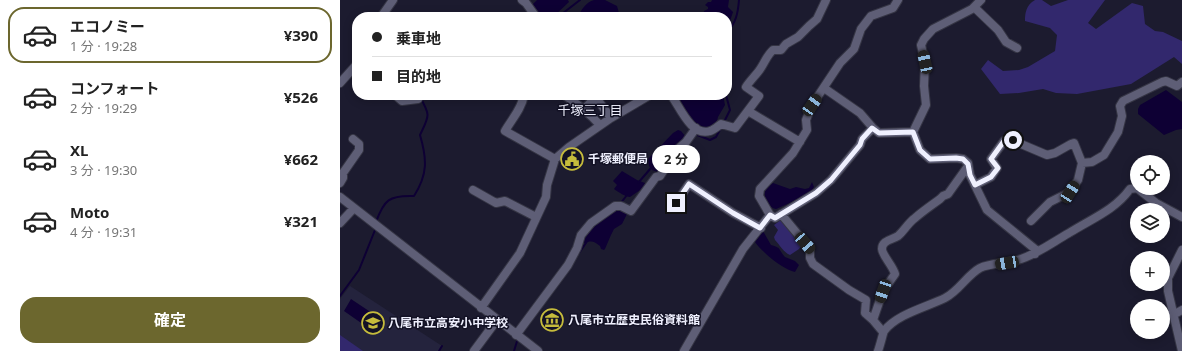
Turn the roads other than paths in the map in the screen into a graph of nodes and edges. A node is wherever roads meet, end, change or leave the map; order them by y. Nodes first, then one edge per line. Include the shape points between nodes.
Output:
1 (393, 0) edge
2 (522, 0) edge
3 (826, 0) edge
4 (898, 0) edge
5 (981, 0) edge
6 (974, 7) junction
7 (385, 12) edge
8 (532, 12) edge
9 (1017, 48) dead end
10 (352, 70) edge
11 (1182, 82) edge
12 (340, 83) edge
13 (824, 88) junction
14 (523, 100) edge
15 (571, 100) edge
16 (592, 100) edge
17 (598, 100) edge
18 (642, 100) edge
19 (674, 100) edge
20 (584, 109) junction
21 (748, 111) junction
22 (611, 118) junction
23 (600, 126) junction
24 (696, 128) junction
25 (872, 128) junction
26 (913, 132) junction
27 (353, 139) dead end
28 (800, 142) junction
29 (555, 159) junction
30 (1082, 163) junction
31 (968, 166) junction
32 (340, 183) edge
33 (975, 185) junction
34 (1130, 189) edge
35 (473, 190) dead end
36 (1146, 195) edge
37 (340, 197) edge
38 (676, 203) dead end
39 (354, 208) junction
40 (781, 214) junction
41 (770, 215) junction
42 (536, 217) junction
43 (1182, 217) edge
44 (1031, 221) dead end
45 (340, 223) edge
46 (760, 228) junction
47 (1182, 250) edge
48 (1035, 254) junction
49 (481, 308) junction
50 (1182, 310) edge
51 (1173, 315) junction
52 (497, 320) junction
53 (873, 320) junction
54 (883, 332) junction
55 (518, 336) junction
56 (474, 351) edge
57 (538, 351) edge
58 (684, 351) edge
59 (878, 351) edge
60 (1182, 351) edge

1 - 7 street
2 - 8 street
3 - 21 street via 817,19 798,37 781,50 773,50 768,54 746,87 759,96
4 - 13 street via 893,8 871,16 861,29 854,49 840,63
5 - 6 street
6 - 9 street via 998,30 1006,42
6 - 26 street via 933,29 921,44 925,62 926,105
10 - 12 street
11 - 30 street via 1177,86 1162,82 1122,102 1118,132 1104,155 1092,162
13 - 25 street via 860,114
13 - 28 street via 812,105 806,120 807,130
14 - 29 street via 520,109 505,131
15 - 20 street
16 - 20 street
17 - 22 street
18 - 22 street
19 - 24 street via 686,120
20 - 23 street
21 - 24 street via 735,128 721,124 711,131
21 - 28 street
22 - 23 street
23 - 29 street
24 - 55 street via 631,211 615,206 581,235 578,248
25 - 26 street via 879,133
25 - 40 street via 831,180 816,193
26 - 31 street via 920,150 930,159 963,159
27 - 32 street via 359,144 359,150 343,173
28 - 41 street via 760,189 759,196
29 - 42 street via 546,197
30 - 33 street via 1074,144 1047,155 1010,139 1004,141 991,159 998,168 991,177
30 - 44 street via 1078,180 1070,192 1050,202
31 - 33 street
31 - 53 street via 948,194 884,244 882,252 895,274 883,291
33 - 48 street via 987,210 1035,249
34 - 48 street via 1124,198 1108,211
35 - 42 street via 496,203 505,201
36 - 43 street
37 - 39 street
38 - 46 street via 689,184
39 - 45 street
39 - 49 street
40 - 41 street via 775,218
40 - 53 street via 810,249 813,264 866,300 865,313
41 - 46 street
42 - 49 street via 520,252
46 - 58 street via 744,249
47 - 51 street via 1168,278
48 - 54 street via 1019,260 981,267 947,297 912,312 889,325
49 - 52 street
50 - 51 street
51 - 60 street
52 - 55 street
52 - 56 street
53 - 54 street
54 - 59 street
55 - 57 street

